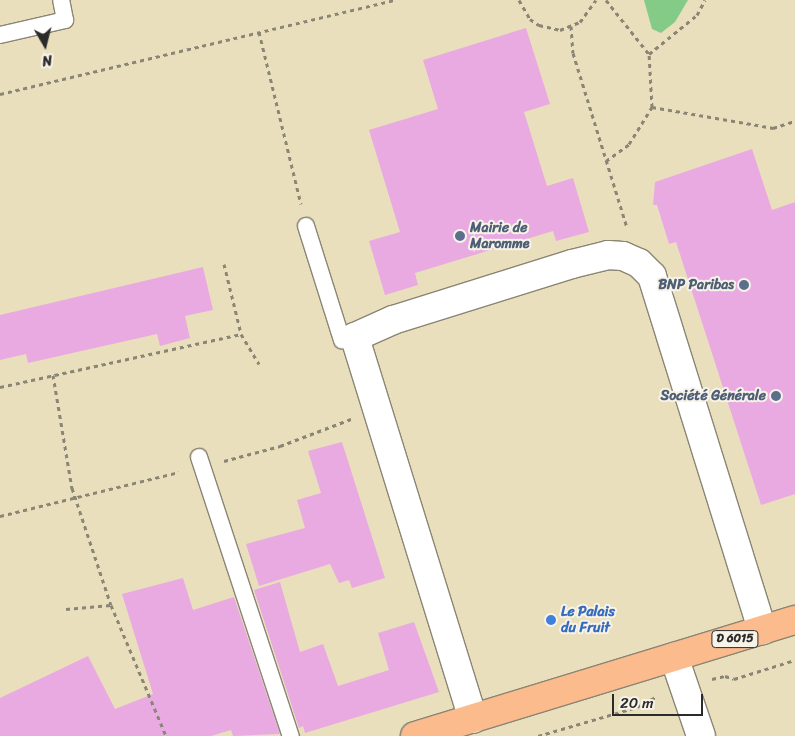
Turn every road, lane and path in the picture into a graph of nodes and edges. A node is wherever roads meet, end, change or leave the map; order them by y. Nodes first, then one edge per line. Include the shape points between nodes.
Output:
1 (60, 0) edge
2 (396, 0) edge
3 (519, 0) edge
4 (596, 0) edge
5 (606, 0) edge
6 (705, 0) edge
7 (571, 26) junction
8 (259, 32) junction
9 (0, 35) edge
10 (650, 54) junction
11 (0, 94) edge
12 (652, 107) junction
13 (795, 121) edge
14 (606, 161) junction
15 (306, 226) joint
16 (224, 264) dead end
17 (639, 264) junction
18 (242, 334) junction
19 (342, 340) dead end
20 (259, 364) dead end
21 (53, 376) junction
22 (0, 387) edge
23 (199, 458) dead end
24 (112, 605) junction
25 (66, 609) dead end
26 (795, 620) edge
27 (762, 630) junction
28 (674, 657) junction
29 (795, 660) edge
30 (734, 679) dead end
31 (636, 708) dead end
32 (473, 719) junction
33 (166, 736) edge
34 (291, 736) edge
35 (415, 736) edge
36 (538, 736) edge
37 (701, 736) edge

1 - 9 lane via 65,20
2 - 8 path
3 - 7 path via 522,9 539,25 560,30
4 - 7 path via 588,14
5 - 10 path
6 - 10 path via 697,15
7 - 14 path via 573,53
8 - 11 path
8 - 15 path
10 - 12 path
12 - 13 path via 773,128
12 - 14 path via 629,144
14 - 17 path
15 - 19 lane
16 - 18 path
17 - 27 street via 652,276 660,299
17 - 32 street via 623,256 608,255 572,264 394,320 355,337
18 - 20 path
18 - 21 path
21 - 22 path
21 - 24 path via 72,488
23 - 34 lane
24 - 25 path
24 - 33 path
26 - 27 main road, D 6015
27 - 28 main road, D 6015
28 - 32 main road, D 6015
28 - 37 street
29 - 30 path
31 - 36 path
32 - 35 main road, D 6015

